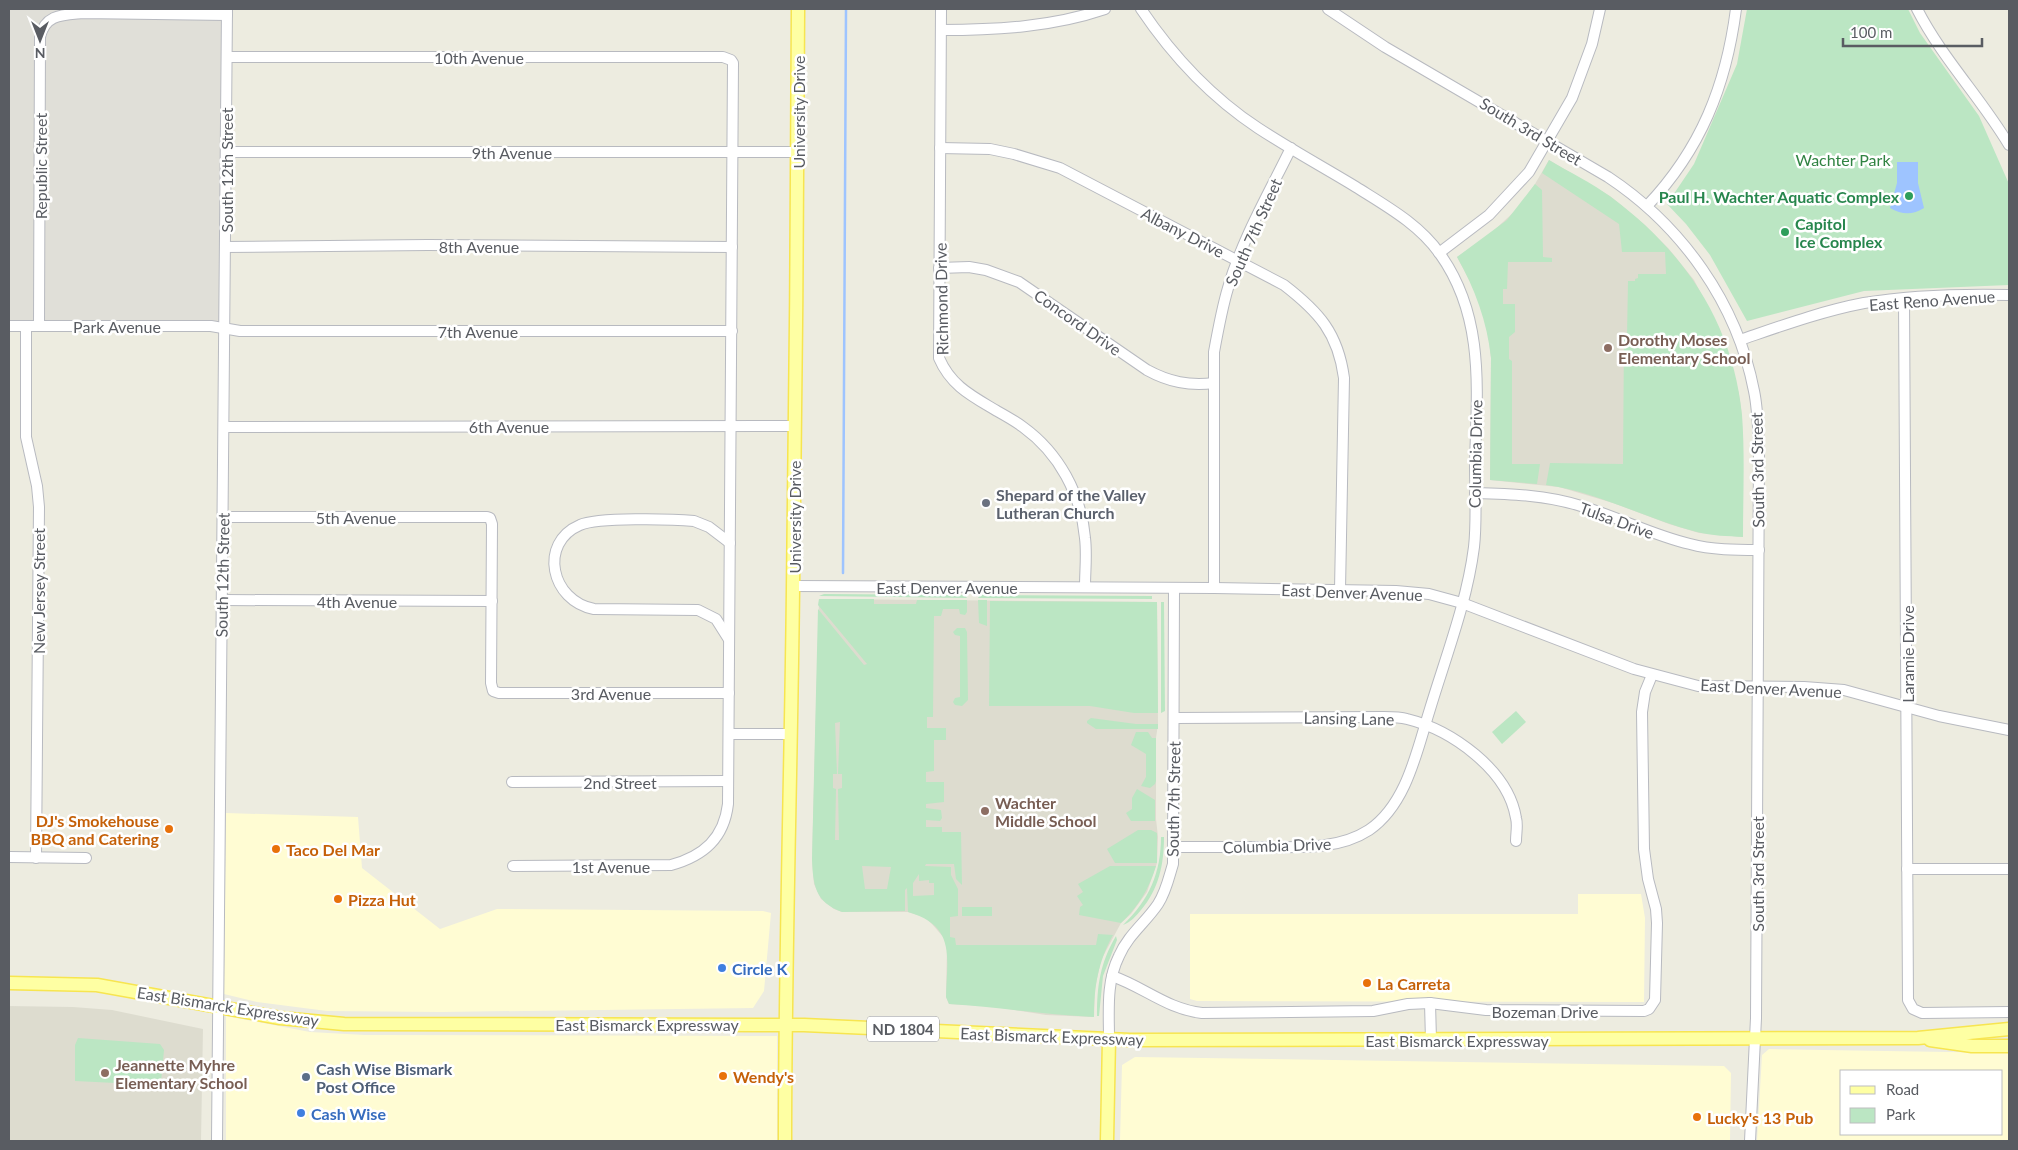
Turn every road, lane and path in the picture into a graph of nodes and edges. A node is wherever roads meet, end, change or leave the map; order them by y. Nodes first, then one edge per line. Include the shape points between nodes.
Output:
1 (798, 9) edge
2 (941, 9) edge
3 (1105, 9) edge
4 (1141, 9) edge
5 (1328, 9) edge
6 (1600, 9) edge
7 (1736, 9) edge
8 (1917, 9) edge
9 (227, 12) edge
10 (941, 30) junction
11 (227, 57) junction
12 (1546, 140) junction
13 (2009, 145) edge
14 (940, 148) junction
15 (1291, 148) junction
16 (226, 152) junction
17 (733, 152) junction
18 (797, 152) junction
19 (1647, 206) junction
20 (225, 247) junction
21 (732, 247) junction
22 (1439, 253) junction
23 (1237, 260) junction
24 (939, 268) junction
25 (2009, 295) edge
26 (1904, 299) junction
27 (9, 326) edge
28 (26, 326) junction
29 (39, 326) junction
30 (225, 329) junction
31 (732, 331) junction
32 (1740, 340) junction
33 (1214, 383) junction
34 (224, 426) junction
35 (731, 426) junction
36 (794, 426) junction
37 (1475, 493) junction
38 (223, 518) junction
39 (730, 544) junction
40 (1759, 550) junction
41 (793, 586) junction
42 (1085, 587) junction
43 (1174, 588) junction
44 (1214, 588) junction
45 (1340, 590) junction
46 (222, 600) junction
47 (492, 601) junction
48 (1462, 603) junction
49 (729, 641) junction
50 (1652, 675) junction
51 (1757, 687) junction
52 (729, 693) junction
53 (1907, 707) junction
54 (1174, 718) junction
55 (1425, 725) junction
56 (2009, 730) edge
57 (729, 734) junction
58 (791, 734) junction
59 (728, 781) junction
60 (512, 782) dead end
61 (1516, 841) dead end
62 (1174, 847) junction
63 (9, 857) edge
64 (36, 858) junction
65 (86, 858) dead end
66 (513, 866) dead end
67 (1907, 869) junction
68 (2009, 869) edge
69 (1112, 976) junction
70 (9, 983) edge
71 (1430, 1003) junction
72 (218, 1006) junction
73 (2009, 1012) edge
74 (785, 1025) junction
75 (2009, 1029) edge
76 (1918, 1038) junction
77 (1109, 1039) junction
78 (1755, 1039) junction
79 (1431, 1040) junction
80 (2009, 1046) edge
81 (217, 1141) edge
82 (785, 1141) edge
83 (1108, 1141) edge
84 (1750, 1141) edge

1 - 18 main road, University Drive
2 - 10 street, Richmond Drive
3 - 10 street via 1032,26
4 - 15 street, Columbia Drive via 1164,42 1222,100
5 - 12 street, South 3rd Street via 1385,47
6 - 12 street via 1592,44 1572,98
7 - 19 street via 1725,69 1706,120 1680,167
8 - 13 street
9 - 11 street, South 12th Street
9 - 29 street, Republic Street via 59,15 42,29
10 - 14 street, Richmond Drive
11 - 16 street, South 12th Street
11 - 17 street, 10th Avenue via 723,57 731,60 734,67
12 - 19 street, South 3rd Street via 1608,177
12 - 22 street via 1529,172 1489,215
14 - 23 street, Albany Drive via 990,149 1052,166
14 - 24 street, Richmond Drive
15 - 22 street, Columbia Drive via 1396,212
15 - 23 street, South 7th Street
16 - 17 street, 9th Avenue
16 - 20 street, South 12th Street
17 - 18 street, 9th Avenue
17 - 21 street
18 - 36 main road, University Drive
19 - 32 street, South 3rd Street via 1684,244 1704,272 1724,304
20 - 21 street, 8th Avenue
20 - 30 street, South 12th Street
21 - 31 street
22 - 37 street, Columbia Drive via 1462,295 1476,348
23 - 33 street, South 7th Street via 1220,319 1214,352
23 - 45 street, Albany Drive via 1301,298 1323,320 1338,348 1344,378
24 - 33 street, Concord Drive via 969,268 1003,275 1026,286 1159,377 1186,384
24 - 42 street, Richmond Drive via 940,358 944,369 951,380 1023,427 1061,467 1074,492 1082,518 1086,540
25 - 26 street, East Reno Avenue
26 - 32 street, East Reno Avenue via 1864,303
26 - 53 street, Laramie Drive
27 - 28 street, Park Avenue
28 - 29 street, Park Avenue
28 - 64 street, New Jersey Street via 26,437 39,507
29 - 30 street, Park Avenue via 211,326
30 - 31 street, 7th Avenue
30 - 34 street, South 12th Street
31 - 35 street
32 - 40 street, South 3rd Street via 1757,412
33 - 44 street, South 7th Street
34 - 35 street, 6th Avenue
34 - 38 street, South 12th Street
35 - 36 street, 6th Avenue
35 - 39 street
36 - 41 main road, University Drive
37 - 40 street, Tulsa Drive via 1552,499 1691,545
37 - 48 street, Columbia Drive via 1474,546
38 - 46 street, South 12th Street
38 - 47 street, 5th Avenue via 490,518
39 - 49 street
39 - 49 street via 694,521 588,522 572,528 566,535 557,550 555,566 563,590 580,605 594,609 698,610 716,619
40 - 51 street, South 3rd Street
41 - 42 street, East Denver Avenue
41 - 58 main road, University Drive
42 - 43 street, East Denver Avenue
43 - 44 street, East Denver Avenue
43 - 54 street, South 7th Street
44 - 45 street, East Denver Avenue
45 - 48 street, East Denver Avenue via 1428,594
46 - 47 street, 4th Avenue
46 - 72 street, South 12th Street
47 - 52 street, 3rd Avenue via 493,691
48 - 50 street, East Denver Avenue
48 - 55 street, Columbia Drive
49 - 52 street
50 - 51 street, East Denver Avenue via 1698,686
50 - 71 street, Bozeman Drive via 1642,712 1644,848 1657,923 1653,1005 1644,1011 1486,1010
51 - 53 street, East Denver Avenue via 1844,690
51 - 78 street, South 3rd Street
52 - 57 street
53 - 56 street, East Denver Avenue
53 - 67 street, Laramie Drive
54 - 55 street, Lansing Lane via 1384,717
54 - 62 street, South 7th Street
55 - 61 street, Lansing Lane via 1461,743 1491,769 1510,797 1516,818
55 - 62 street, Columbia Drive via 1406,782 1387,815 1351,840 1306,847
57 - 58 street
57 - 59 street
58 - 74 main road, University Drive
59 - 60 street, 2nd Street
59 - 66 street, 1st Avenue via 725,821 717,838 705,850 681,862 661,866
62 - 69 street, South 7th Street via 1170,875 1160,902 1123,947
63 - 64 street
64 - 65 street
67 - 68 street
67 - 73 street, Laramie Drive via 1908,1000 1913,1009 1922,1013
69 - 71 street, Bozeman Drive via 1186,1011 1202,1013 1373,1011
69 - 77 street, South 7th Street via 1108,1002
70 - 72 main road, East Bismarck Expressway via 97,985
71 - 79 street
72 - 74 main road, East Bismarck Expressway via 294,1020 351,1024
72 - 81 street, South 12th Street
74 - 77 main road, East Bismarck Expressway / ND 1804
74 - 82 main road, University Drive
75 - 76 main road, East Bismarck Expressway
76 - 78 main road, East Bismarck Expressway
76 - 80 main road, East Bismarck Expressway via 1961,1045
77 - 79 main road, East Bismarck Expressway
77 - 83 main road, South 7th Street
78 - 79 main road, East Bismarck Expressway
78 - 84 street, South 3rd Street

